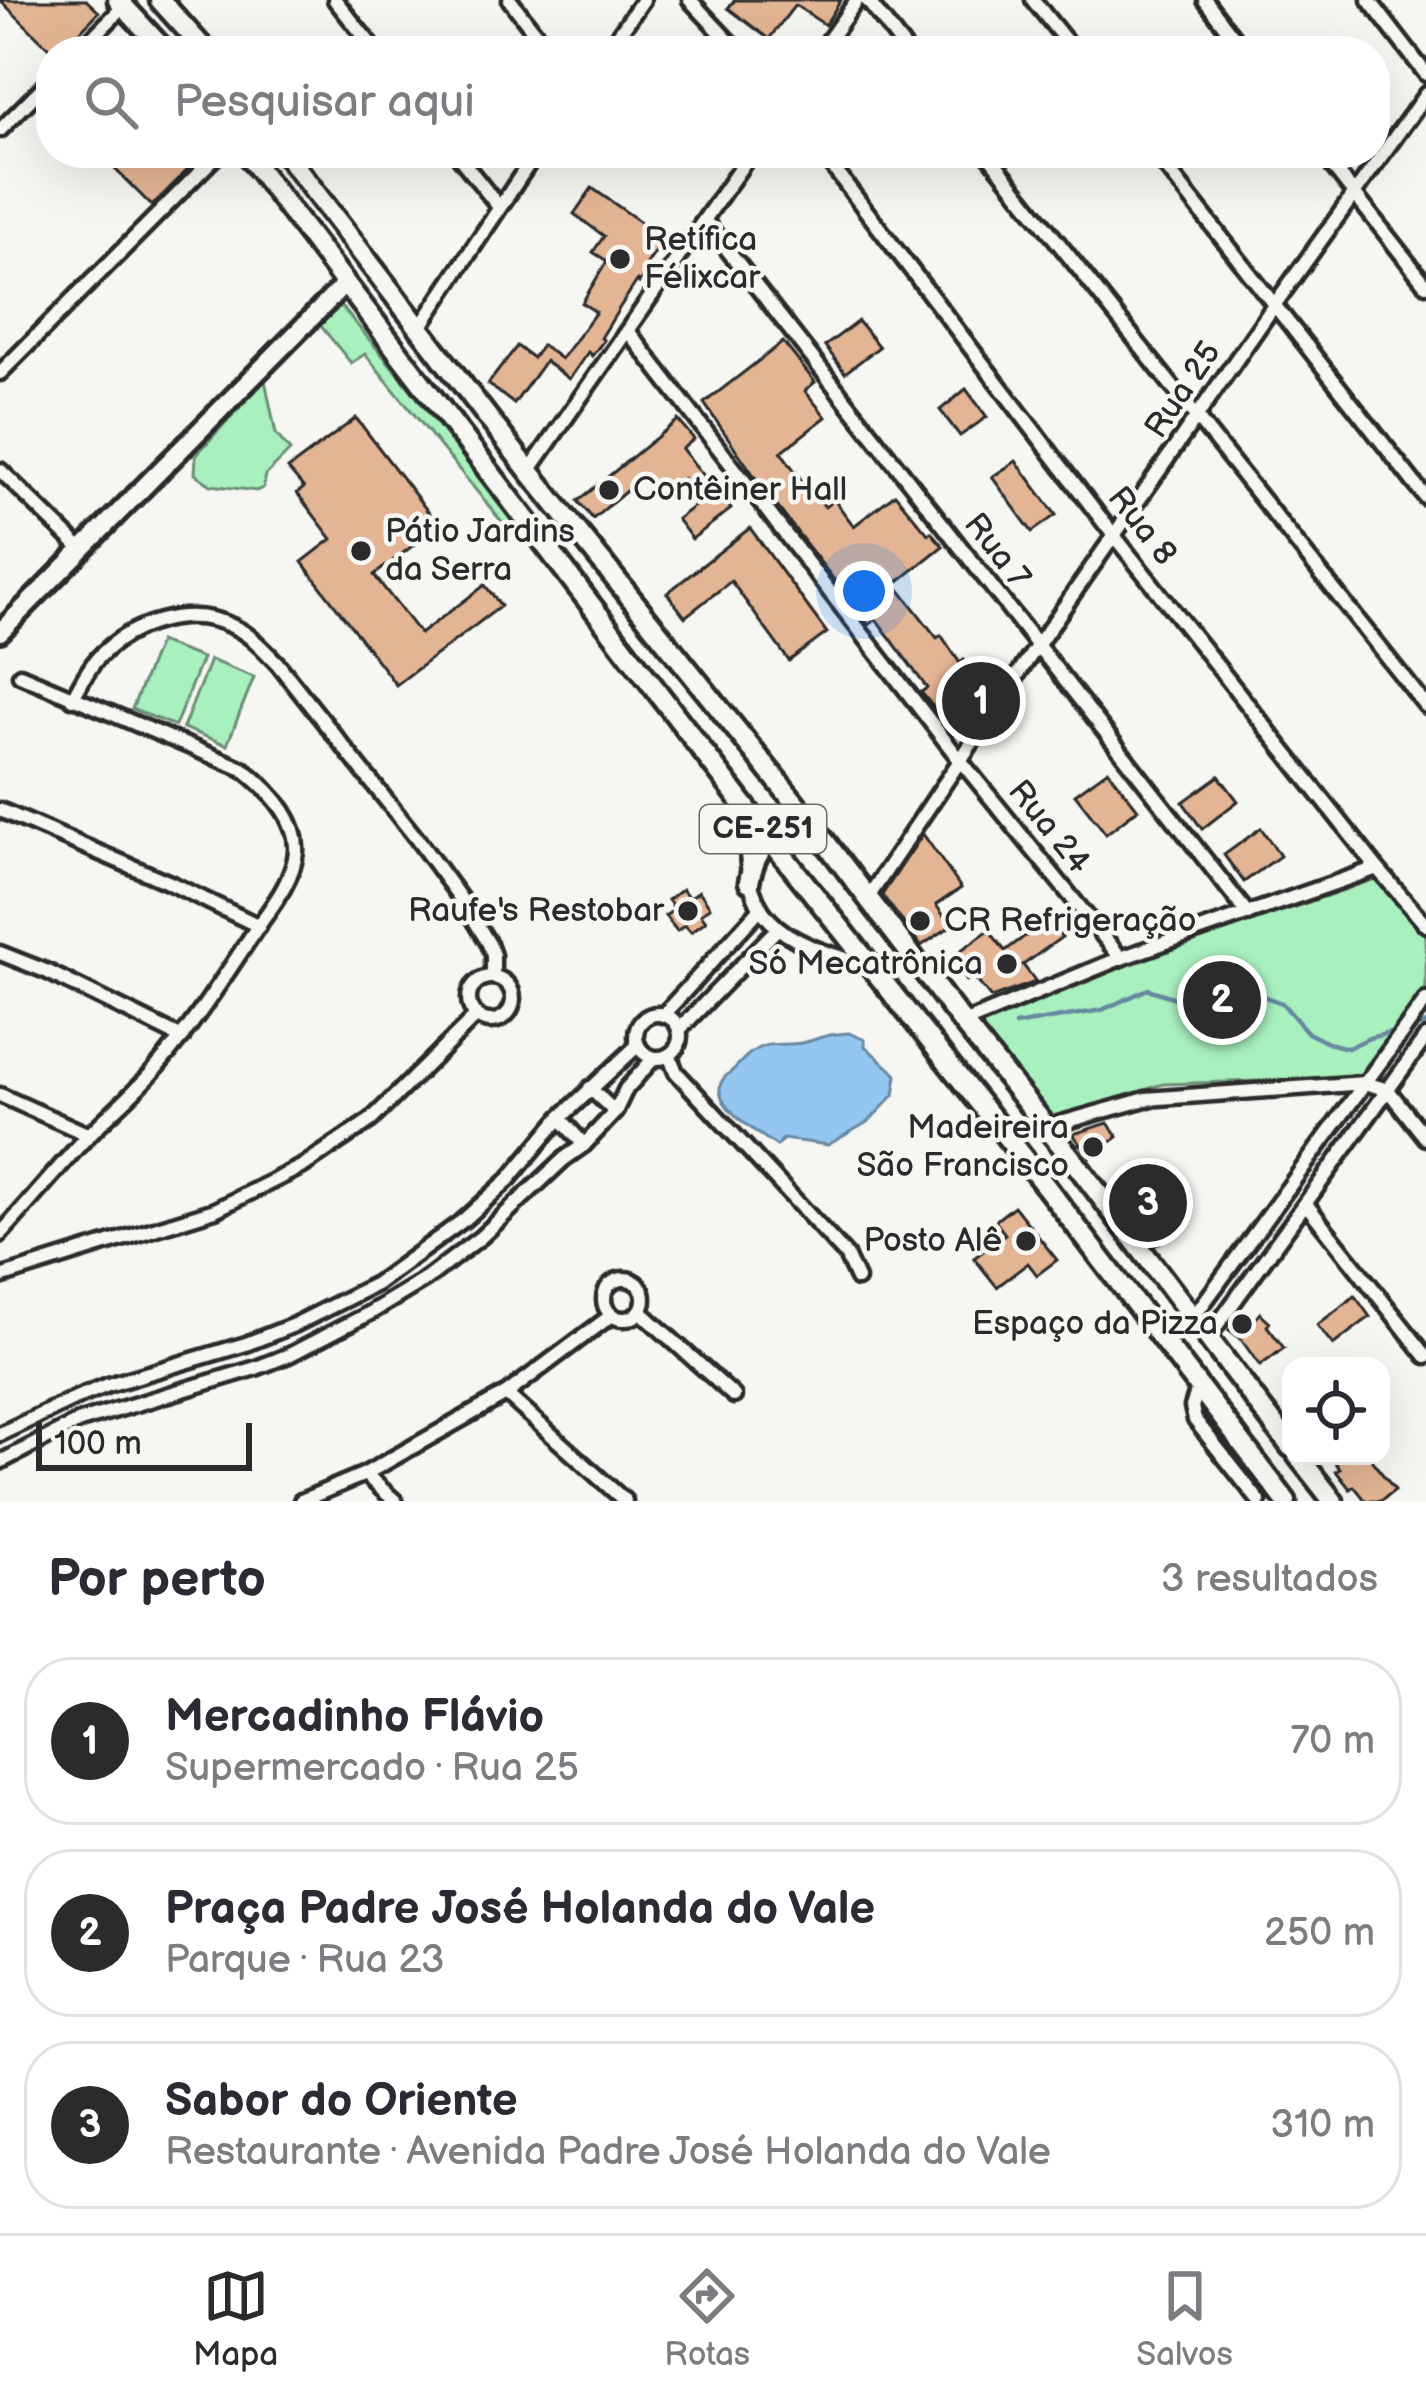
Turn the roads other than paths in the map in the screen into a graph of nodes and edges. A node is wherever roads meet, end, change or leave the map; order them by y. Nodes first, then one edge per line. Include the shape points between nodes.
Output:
1 (160, 0) edge
2 (335, 0) edge
3 (510, 0) edge
4 (643, 0) edge
5 (690, 0) edge
6 (857, 0) edge
7 (867, 0) edge
8 (1033, 0) edge
9 (1204, 0) edge
10 (1369, 0) edge
11 (121, 3) edge
12 (92, 36) edge
13 (151, 36) edge
14 (192, 36) edge
15 (364, 36) edge
16 (538, 36) edge
17 (618, 36) edge
18 (724, 36) edge
19 (832, 36) edge
20 (895, 36) edge
21 (1062, 36) edge
22 (1232, 36) edge
23 (1426, 74) edge
24 (36, 94) edge
25 (1426, 94) edge
26 (0, 130) edge
27 (1390, 143) edge
28 (204, 168) edge
29 (257, 168) edge
30 (468, 168) edge
31 (526, 168) edge
32 (741, 168) edge
33 (833, 168) edge
34 (999, 168) edge
35 (1167, 168) edge
36 (1333, 168) edge
37 (1372, 168) edge
38 (298, 170) joint
39 (273, 190) junction
40 (1353, 194) junction
41 (499, 207) junction
42 (329, 211) junction
43 (705, 221) junction
44 (304, 231) junction
45 (345, 284) junction
46 (1426, 285) edge
47 (1274, 304) junction
48 (419, 328) junction
49 (628, 331) junction
50 (0, 373) edge
51 (1196, 419) junction
52 (0, 470) edge
53 (529, 471) junction
54 (1426, 498) edge
55 (1115, 537) junction
56 (80, 548) junction
57 (0, 632) edge
58 (1037, 646) junction
59 (20, 675) dead end
60 (72, 699) junction
61 (1426, 706) edge
62 (960, 760) junction
63 (0, 811) edge
64 (751, 812) junction
65 (803, 814) junction
66 (770, 838) junction
67 (1377, 868) junction
68 (749, 882) junction
69 (867, 899) junction
70 (760, 909) junction
71 (1247, 914) junction
72 (259, 926) junction
73 (1426, 926) edge
74 (778, 928) junction
75 (0, 953) edge
76 (1121, 958) junction
77 (871, 966) junction
78 (493, 977) junction
79 (1426, 1000) edge
80 (663, 1015) junction
81 (476, 1016) junction
82 (963, 1023) junction
83 (679, 1030) junction
84 (1426, 1037) edge
85 (182, 1038) junction
86 (638, 1046) junction
87 (661, 1057) junction
88 (1365, 1083) junction
89 (590, 1088) junction
90 (1388, 1090) junction
91 (0, 1095) edge
92 (615, 1112) junction
93 (560, 1118) junction
94 (1047, 1127) junction
95 (89, 1135) junction
96 (1426, 1138) edge
97 (584, 1145) junction
98 (1077, 1165) junction
99 (1048, 1189) junction
100 (1306, 1204) junction
101 (1113, 1214) junction
102 (0, 1235) edge
103 (1082, 1237) junction
104 (0, 1277) edge
105 (857, 1279) dead end
106 (640, 1311) junction
107 (612, 1315) junction
108 (1192, 1319) junction
109 (1207, 1339) junction
110 (246, 1344) junction
111 (1426, 1356) edge
112 (256, 1368) junction
113 (1198, 1388) junction
114 (506, 1394) junction
115 (734, 1396) dead end
116 (0, 1434) edge
117 (1282, 1435) edge
118 (0, 1462) edge
119 (1305, 1465) edge
120 (365, 1474) junction
121 (344, 1485) junction
122 (301, 1501) edge
123 (330, 1501) edge
124 (395, 1501) edge
125 (625, 1501) edge
126 (1259, 1501) edge
127 (1286, 1501) edge
128 (1334, 1501) edge

1 - 14 main road
2 - 15 street
3 - 16 street
4 - 17 street
5 - 18 street
6 - 19 street
7 - 20 street
8 - 21 street
9 - 22 street
10 - 23 street
11 - 12 street
11 - 13 main road
24 - 26 street
25 - 27 street, Rua 25
28 - 50 street
29 - 39 main road, CE-251
30 - 41 street
31 - 41 street
32 - 43 street
33 - 55 street, Rua 8
34 - 51 street
35 - 47 street
36 - 40 street
37 - 40 street, Rua 25
38 - 39 main road
38 - 42 main road, CE-251
39 - 44 main road, CE-251
40 - 46 street
40 - 47 street, Rua 25
41 - 48 street
42 - 44 main road
42 - 48 main road, CE-251
43 - 49 street
43 - 58 street, Rua 7
44 - 45 main road, CE-251
45 - 56 street
45 - 64 main road, CE-251
47 - 51 street, Rua 25
47 - 54 street
48 - 53 main road, CE-251
49 - 53 street
49 - 62 street, Rua 24
51 - 55 street, Rua 25
51 - 61 street
52 - 56 street
53 - 65 main road, CE-251
55 - 58 street, Rua 25
55 - 67 street, Rua 8
56 - 57 street
58 - 62 street, Rua 25
58 - 71 street, Rua 7
59 - 60 street
60 - 72 street via 260,782 282,809 296,848
60 - 78 street via 93,662 142,627 215,620 254,640 466,906 489,944
62 - 69 street, Rua 25
62 - 76 street, Rua 24
63 - 72 street
64 - 66 main road, CE-251
64 - 68 street
65 - 66 main road
65 - 69 main road, CE-251
66 - 68 main road
66 - 77 main road, CE-251
67 - 71 street
67 - 73 street, Rua 8
68 - 70 street
69 - 82 main road, CE-251
70 - 74 street
70 - 80 street
71 - 76 street
72 - 85 street
74 - 77 street
74 - 83 street
75 - 85 street
76 - 82 street
77 - 99 main road, CE-251
78 - 81 street via 471,989
78 - 81 street via 509,986 513,1006 497,1021
79 - 88 street
80 - 83 street
80 - 86 street via 639,1025
81 - 104 street via 371,1120 303,1166 215,1210
82 - 94 main road, CE-251
83 - 87 street via 678,1045
84 - 90 street
85 - 95 street
86 - 87 street
86 - 89 street
87 - 92 street via 626,1089
87 - 105 street via 846,1256
88 - 90 street
88 - 94 street via 1146,1099
88 - 108 street
89 - 92 street
89 - 93 street
90 - 96 street
90 - 100 street
91 - 95 street
92 - 97 street
93 - 97 street
93 - 110 street via 509,1179 421,1253
94 - 98 main road, CE-251
95 - 102 street
97 - 112 street via 426,1279
98 - 99 main road
98 - 101 main road, CE-251
99 - 103 main road, CE-251
100 - 109 street
100 - 111 street
101 - 103 main road
101 - 108 main road, CE-251
103 - 113 main road, CE-251
106 - 107 street
106 - 107 street via 641,1288 620,1279 604,1298
106 - 115 street
107 - 114 street
108 - 109 main road, CE-251
109 - 117 main road, CE-251
110 - 112 street
110 - 116 street via 108,1385
112 - 118 street via 80,1421
113 - 126 street via 1195,1420
113 - 127 main road, CE-251
114 - 120 street
114 - 125 street
119 - 128 main road
120 - 121 street
120 - 124 street
121 - 122 street
121 - 123 street

